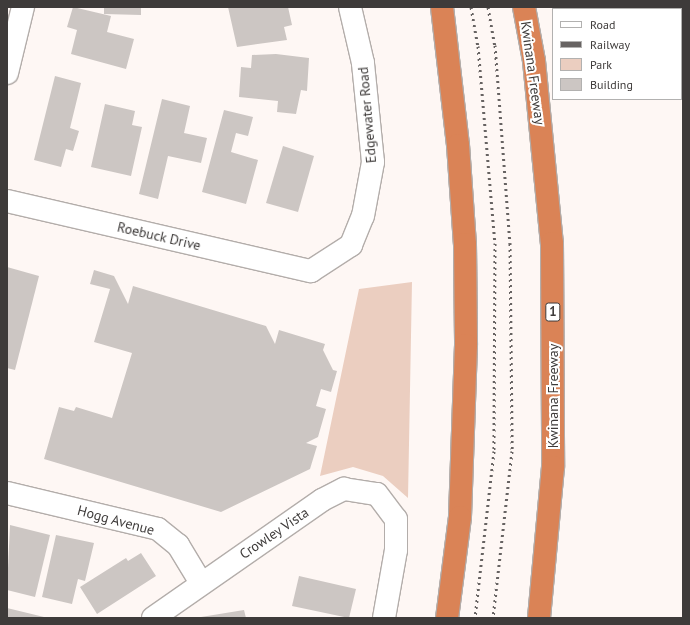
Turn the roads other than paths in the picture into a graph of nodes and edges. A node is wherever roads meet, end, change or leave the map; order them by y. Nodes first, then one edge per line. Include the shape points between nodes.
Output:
1 (23, 7) edge
2 (350, 7) edge
3 (442, 7) edge
4 (524, 7) edge
5 (7, 73) edge
6 (7, 201) edge
7 (311, 271) joint
8 (7, 493) edge
9 (201, 583) junction
10 (153, 618) edge
11 (384, 618) edge
12 (447, 618) edge
13 (539, 618) edge

1 - 5 street
2 - 7 street, Edgewater Road via 363,63 373,162 363,216 351,245
3 - 12 highway via 458,145 465,244 466,345 460,517
4 - 13 highway, Kwinana Freeway / 1 via 534,61 552,243 553,468
6 - 7 street, Roebuck Drive
8 - 9 street, Hogg Avenue via 158,529 178,545
9 - 10 street, Crowley Vista
9 - 11 street, Crowley Vista via 322,500 344,489 377,494 396,519 396,550

